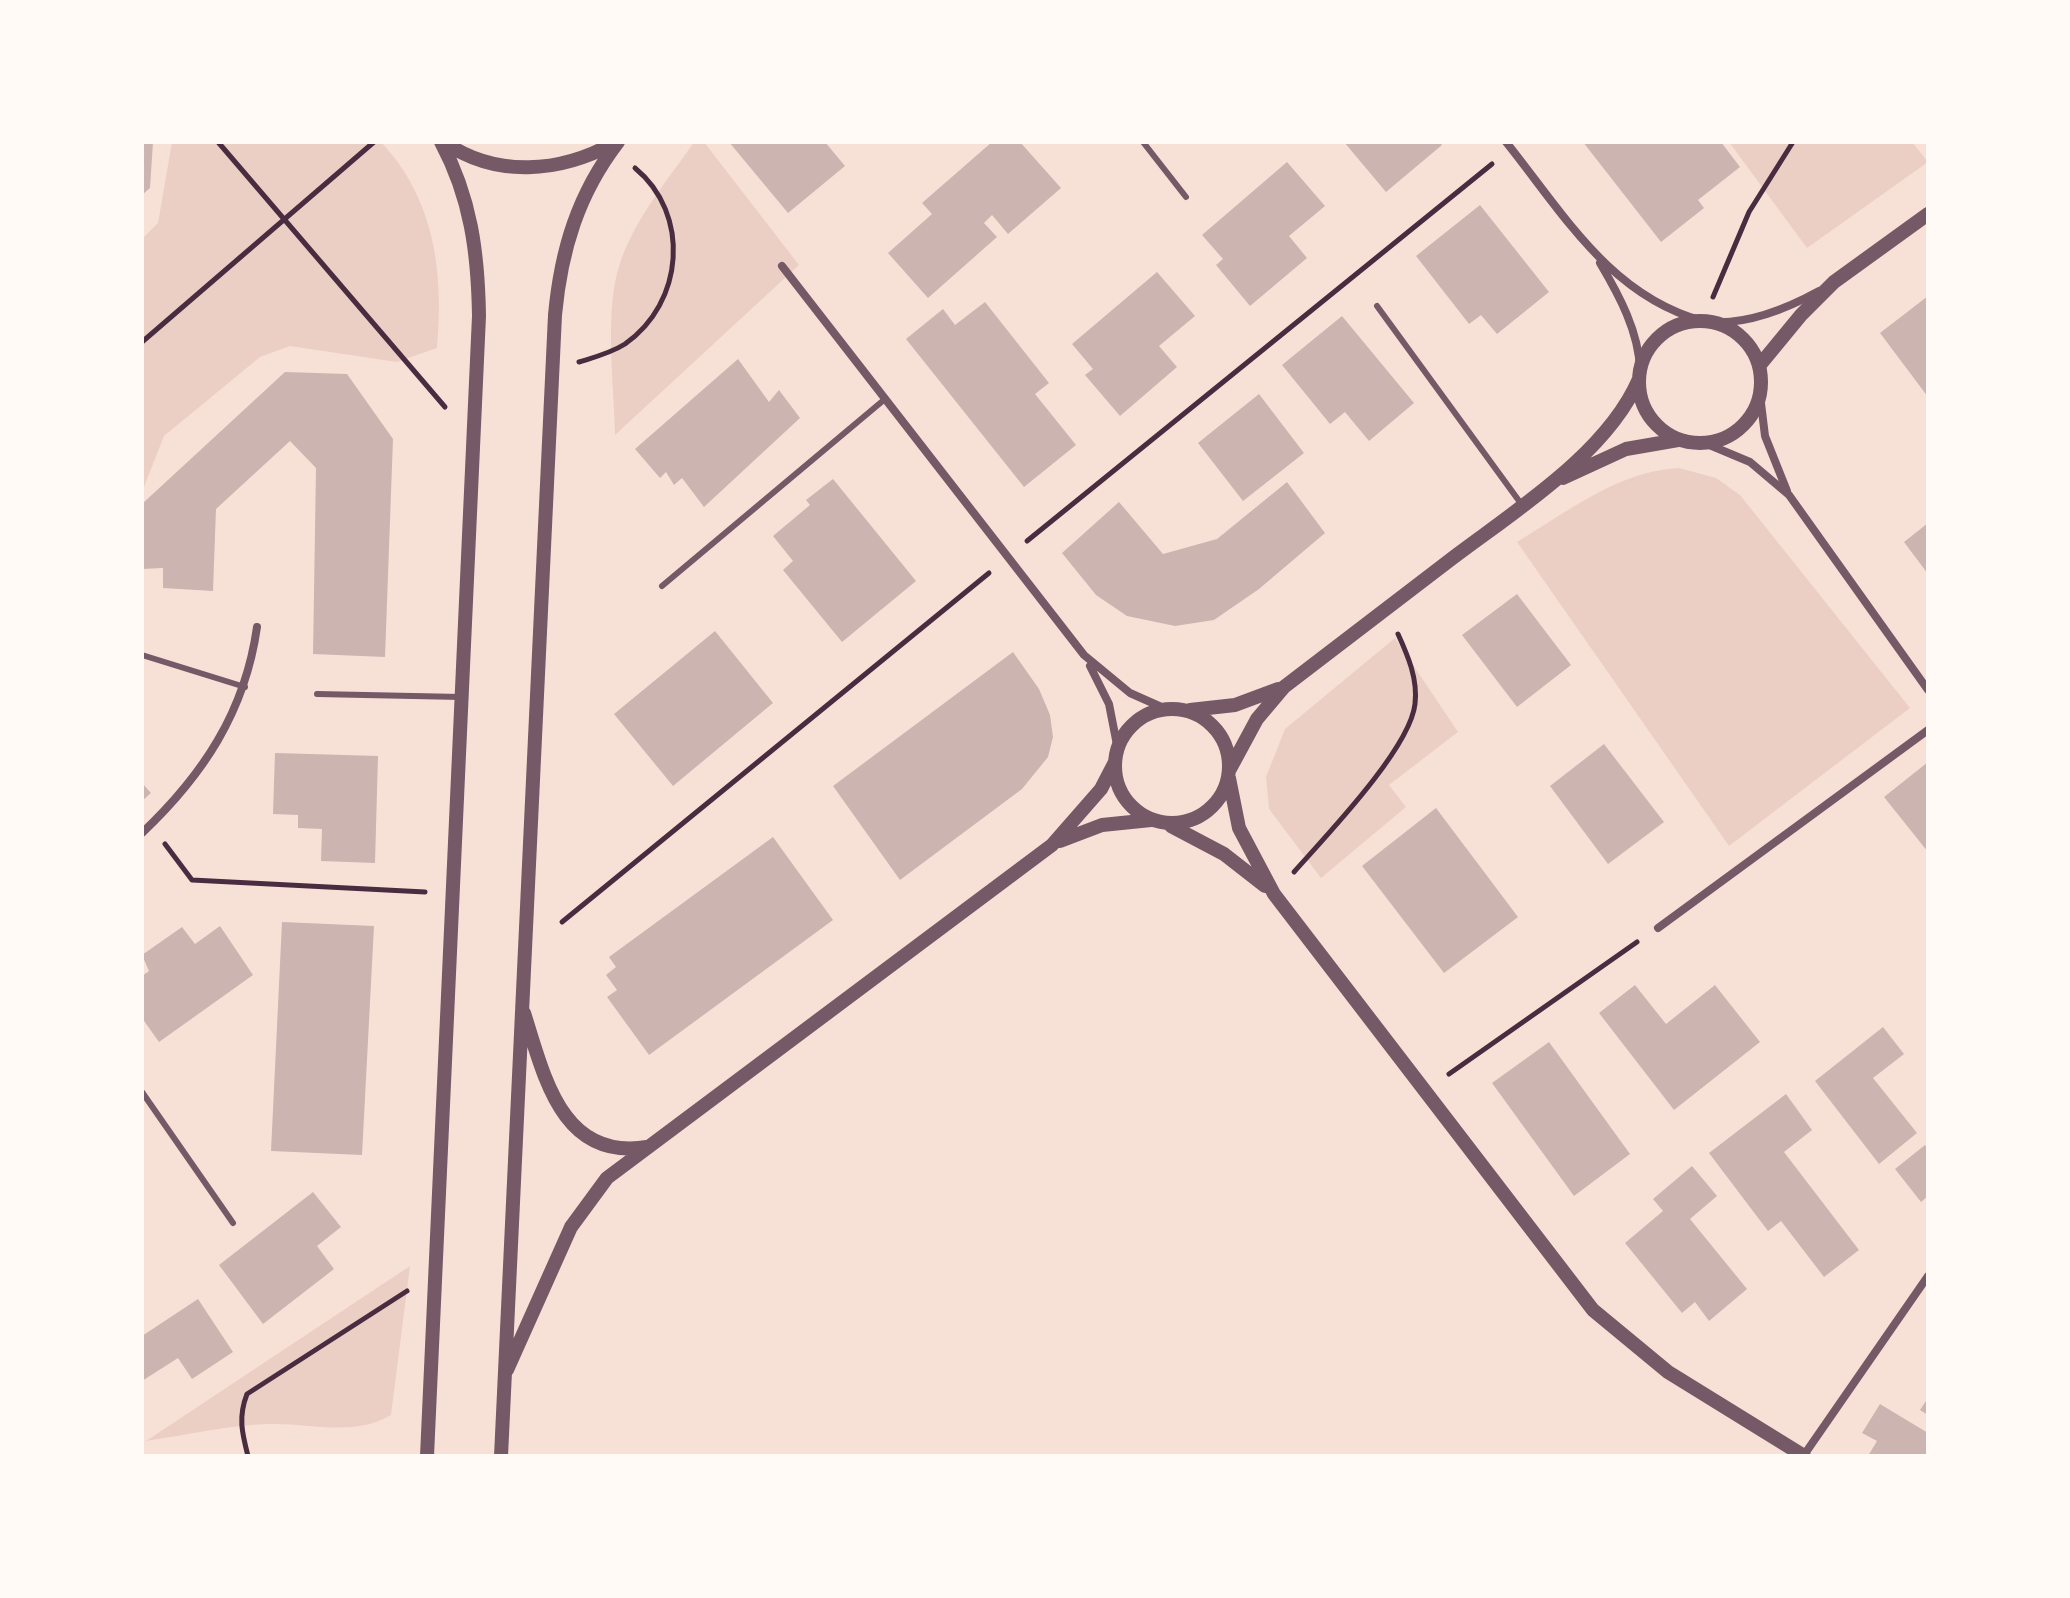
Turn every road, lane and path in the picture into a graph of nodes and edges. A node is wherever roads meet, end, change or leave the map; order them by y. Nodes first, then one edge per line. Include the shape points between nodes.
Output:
1 (218, 142) edge
2 (374, 142) edge
3 (443, 142) edge
4 (1143, 142) edge
5 (1793, 142) edge
6 (1508, 145) edge
7 (614, 146) edge
8 (1186, 197) dead end
9 (1928, 214) edge
10 (284, 219) junction
11 (1593, 252) junction
12 (782, 266) dead end
13 (1834, 282) junction
14 (1377, 306) dead end
15 (1708, 322) junction
16 (142, 342) edge
17 (1759, 366) junction
18 (551, 369) junction
19 (1640, 375) junction
20 (1760, 395) junction
21 (885, 399) junction
22 (1678, 440) junction
23 (474, 441) junction
24 (1707, 444) junction
25 (1538, 493) junction
26 (1789, 495) junction
27 (1522, 505) junction
28 (1008, 557) junction
29 (662, 586) dead end
30 (1386, 608) junction
31 (257, 627) dead end
32 (142, 655) edge
33 (1084, 655) junction
34 (1292, 681) junction
35 (245, 687) junction
36 (1928, 690) edge
37 (317, 694) dead end
38 (462, 697) junction
39 (1166, 709) junction
40 (1185, 710) junction
41 (1928, 730) edge
42 (1117, 756) junction
43 (1229, 774) junction
44 (1156, 821) junction
45 (151, 825) junction
46 (142, 833) edge
47 (1052, 845) junction
48 (454, 893) junction
49 (1274, 894) junction
50 (562, 922) dead end
51 (1658, 928) joint
52 (521, 1004) junction
53 (1424, 1091) junction
54 (142, 1092) edge
55 (647, 1147) junction
56 (233, 1223) dead end
57 (436, 1272) junction
58 (1928, 1276) edge
59 (504, 1377) junction
60 (248, 1456) edge
61 (427, 1456) edge
62 (501, 1456) edge
63 (1804, 1456) edge

1 - 10 path
2 - 10 path
3 - 7 street via 474,158 523,168 571,163
3 - 23 street via 464,193 478,266
4 - 8 lane
5 - 15 path via 1749,212
6 - 11 street
6 - 28 path
7 - 18 street via 588,186 568,236 557,288
7 - 18 path via 666,204 674,230 669,281 644,326 625,344
9 - 13 street
10 - 16 path
10 - 23 path
11 - 15 street via 1650,301
11 - 19 street via 1628,317 1640,353
12 - 21 street
13 - 15 street via 1779,309 1729,323
13 - 17 street
14 - 27 lane
15 - 17 street via 1739,335
15 - 19 street via 1684,323 1667,331 1647,352
17 - 20 street
18 - 52 street
19 - 22 street via 1649,416
19 - 25 street via 1613,422
20 - 24 street via 1741,428
20 - 26 street via 1765,436
21 - 28 street
21 - 29 lane
22 - 24 street
22 - 25 street via 1611,454
23 - 38 street
24 - 26 street via 1750,462
25 - 27 street
26 - 36 street
27 - 30 street
28 - 33 street
28 - 50 path
30 - 34 street
30 - 49 path via 1412,664 1415,704 1410,722 1366,791
31 - 35 street
32 - 35 lane
33 - 39 street via 1130,693
33 - 42 street via 1106,695
34 - 40 street via 1246,703
34 - 43 street via 1264,710
35 - 45 street via 206,762
37 - 38 lane
38 - 48 street
39 - 40 street
39 - 42 street via 1134,724
40 - 43 street via 1215,728 1228,751
41 - 51 street
42 - 44 street via 1117,781 1124,798
42 - 47 street via 1101,789
43 - 44 street via 1222,795 1203,814 1179,824
43 - 49 street via 1239,828
44 - 47 street via 1102,825
44 - 49 street via 1224,854
45 - 46 street
45 - 48 path via 192,880
47 - 55 street
48 - 57 street
49 - 53 street
51 - 53 path
52 - 55 street via 547,1086 561,1112 594,1140 620,1148
52 - 59 street
53 - 63 street via 1593,1310 1668,1372
54 - 56 lane
55 - 59 street via 607,1178 580,1210
57 - 60 path via 247,1394 240,1427
57 - 61 street
58 - 63 street
59 - 62 street

